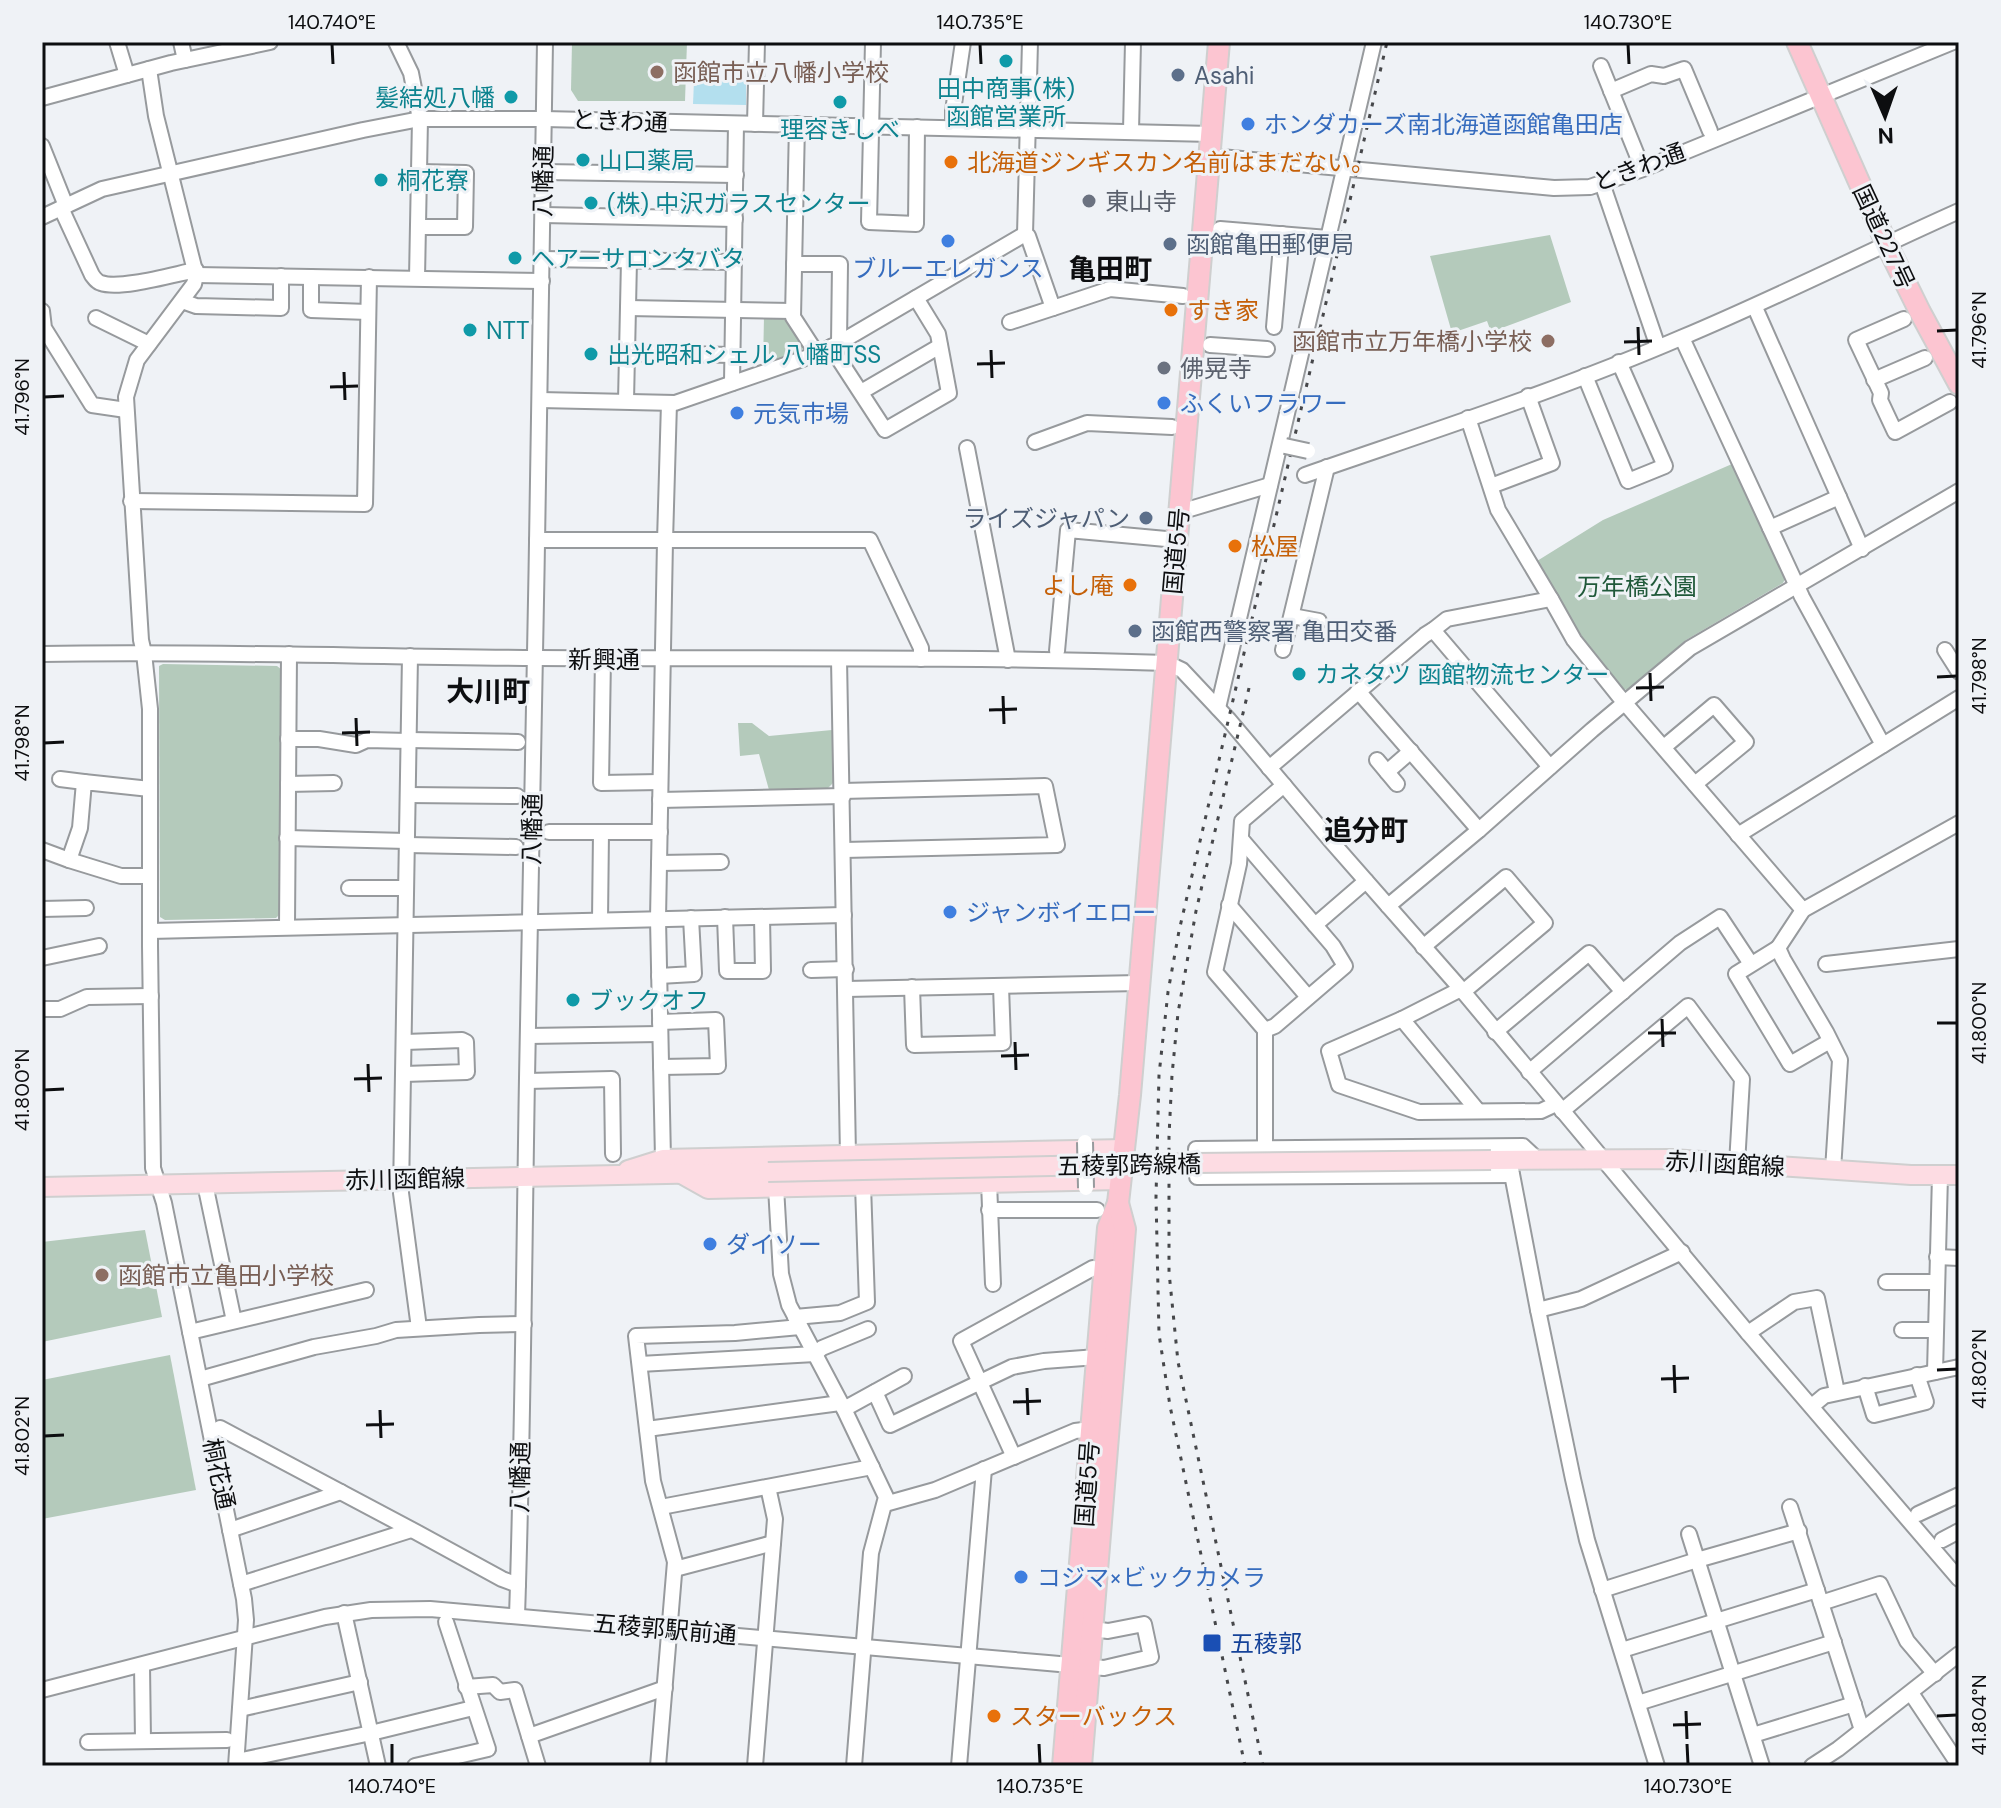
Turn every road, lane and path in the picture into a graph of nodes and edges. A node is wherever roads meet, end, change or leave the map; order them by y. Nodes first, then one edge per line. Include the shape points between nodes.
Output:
1 (117, 42) edge
2 (181, 42) edge
3 (270, 42) edge
4 (396, 42) edge
5 (545, 42) edge
6 (757, 42) edge
7 (873, 42) edge
8 (963, 42) edge
9 (1030, 42) edge
10 (1133, 42) edge
11 (1219, 42) edge
12 (1374, 42) edge
13 (1797, 42) edge
14 (1953, 42) edge
15 (225, 47) edge
16 (185, 60) junction
17 (1601, 66) dead end
18 (149, 69) junction
19 (127, 75) junction
20 (1611, 91) junction
21 (1821, 96) junction
22 (42, 98) edge
23 (420, 119) junction
24 (544, 119) junction
25 (736, 124) junction
26 (755, 124) junction
27 (797, 124) junction
28 (871, 126) junction
29 (917, 127) junction
30 (953, 127) junction
31 (1028, 129) junction
32 (1131, 131) junction
33 (1710, 131) dead end
34 (1212, 134) junction
35 (42, 146) edge
36 (1210, 156) junction
37 (1639, 160) dead end
38 (1344, 167) junction
39 (420, 172) junction
40 (544, 172) junction
41 (170, 174) junction
42 (736, 175) junction
43 (1602, 183) junction
44 (64, 207) junction
45 (1959, 211) edge
46 (543, 215) junction
47 (42, 217) edge
48 (735, 219) junction
49 (418, 227) junction
50 (1220, 229) dead end
51 (1025, 234) junction
52 (1282, 234) junction
53 (1328, 238) junction
54 (1887, 245) junction
55 (542, 259) junction
56 (629, 260) junction
57 (734, 262) junction
58 (794, 264) junction
59 (196, 272) junction
60 (281, 276) junction
61 (311, 277) junction
62 (369, 277) junction
63 (417, 278) junction
64 (542, 281) junction
65 (1183, 296) dead end
66 (916, 298) junction
67 (182, 301) junction
68 (628, 308) junction
69 (1053, 308) junction
70 (42, 311) edge
71 (734, 311) junction
72 (793, 311) junction
73 (368, 312) junction
74 (1757, 312) dead end
75 (96, 318) dead end
76 (1904, 319) dead end
77 (1010, 322) dead end
78 (1274, 327) dead end
79 (1682, 338) junction
80 (149, 344) junction
81 (1210, 345) dead end
82 (940, 346) junction
83 (1658, 347) junction
84 (829, 348) junction
85 (1267, 349) dead end
86 (627, 353) junction
87 (733, 355) junction
88 (1925, 358) dead end
89 (1619, 362) junction
90 (1585, 376) junction
91 (1874, 380) junction
92 (732, 383) junction
93 (861, 392) junction
94 (1955, 393) edge
95 (1528, 396) junction
96 (540, 400) junction
97 (626, 401) junction
98 (669, 403) junction
99 (126, 410) junction
100 (1468, 418) junction
101 (1172, 427) dead end
102 (1035, 442) dead end
103 (1285, 446) dead end
104 (967, 448) dead end
105 (1308, 451) dead end
106 (1327, 467) junction
107 (1305, 475) dead end
108 (1270, 485) junction
109 (1491, 486) junction
110 (1959, 491) edge
111 (1839, 497) junction
112 (131, 501) junction
113 (1180, 512) junction
114 (1770, 528) junction
115 (537, 540) junction
116 (1177, 540) junction
117 (665, 541) junction
118 (1862, 549) junction
119 (1796, 586) junction
120 (1551, 599) junction
121 (1292, 616) junction
122 (1319, 621) dead end
123 (1433, 630) junction
124 (1283, 650) dead end
125 (1945, 650) dead end
126 (1057, 651) dead end
127 (144, 653) junction
128 (42, 654) edge
129 (289, 654) junction
130 (410, 656) junction
131 (535, 658) junction
132 (603, 658) junction
133 (662, 659) junction
134 (839, 659) junction
135 (921, 659) junction
136 (1008, 660) junction
137 (1167, 663) junction
138 (1959, 672) edge
139 (1358, 691) junction
140 (1959, 698) edge
141 (1625, 702) junction
142 (1218, 708) junction
143 (288, 739) junction
144 (409, 741) junction
145 (518, 742) dead end
146 (1883, 745) junction
147 (1664, 747) junction
148 (1411, 751) junction
149 (1377, 760) dead end
150 (1550, 767) junction
151 (1269, 768) junction
152 (1387, 772) junction
153 (60, 779) dead end
154 (84, 782) junction
155 (660, 782) junction
156 (334, 783) dead end
157 (288, 784) junction
158 (1397, 784) dead end
159 (1695, 784) junction
160 (1284, 785) junction
161 (150, 789) junction
162 (842, 794) junction
163 (408, 795) junction
164 (517, 796) dead end
165 (660, 800) junction
166 (1959, 823) edge
167 (1479, 830) junction
168 (549, 832) dead end
169 (601, 832) junction
170 (660, 832) junction
171 (1738, 835) junction
172 (287, 838) junction
173 (1242, 840) junction
174 (407, 843) junction
175 (516, 847) dead end
176 (42, 850) edge
177 (844, 850) junction
178 (69, 860) junction
179 (721, 862) dead end
180 (659, 863) junction
181 (150, 876) junction
182 (1366, 881) junction
183 (349, 888) dead end
184 (406, 888) junction
185 (1229, 905) junction
186 (1388, 906) junction
187 (86, 908) dead end
188 (42, 909) edge
189 (1803, 910) junction
190 (844, 915) junction
191 (725, 917) junction
192 (762, 917) junction
193 (691, 918) junction
194 (658, 919) junction
195 (600, 920) junction
196 (530, 922) junction
197 (406, 924) junction
198 (1315, 925) junction
199 (287, 926) junction
200 (150, 931) junction
201 (99, 946) dead end
202 (1423, 947) junction
203 (1778, 948) junction
204 (1959, 949) edge
205 (42, 958) edge
206 (1751, 964) junction
207 (1826, 964) dead end
208 (846, 969) junction
209 (811, 970) dead end
210 (659, 976) junction
211 (1139, 983) junction
212 (1001, 986) junction
213 (912, 987) junction
214 (846, 989) junction
215 (1462, 991) junction
216 (1623, 992) junction
217 (151, 996) junction
218 (1308, 997) junction
219 (42, 1009) edge
220 (1402, 1019) junction
221 (660, 1028) junction
222 (1265, 1030) junction
223 (1495, 1032) junction
224 (528, 1036) junction
225 (1830, 1041) junction
226 (405, 1042) junction
227 (661, 1067) junction
228 (1529, 1072) junction
229 (404, 1074) junction
230 (527, 1081) junction
231 (1559, 1108) junction
232 (1478, 1111) junction
233 (1085, 1142) dead end
234 (1265, 1148) junction
235 (1124, 1149) junction
236 (613, 1154) dead end
237 (848, 1156) junction
238 (663, 1159) junction
239 (1538, 1160) junction
240 (1605, 1161) junction
241 (1737, 1164) junction
242 (1504, 1165) junction
243 (1833, 1170) junction
244 (1940, 1175) junction
245 (1959, 1175) edge
246 (526, 1176) junction
247 (610, 1176) junction
248 (402, 1178) junction
249 (772, 1180) junction
250 (1120, 1180) junction
251 (989, 1182) junction
252 (205, 1184) junction
253 (863, 1185) junction
254 (158, 1186) junction
255 (42, 1187) edge
256 (1086, 1188) dead end
257 (1118, 1203) junction
258 (989, 1210) junction
259 (1097, 1210) dead end
260 (1682, 1252) junction
261 (1937, 1257) junction
262 (1959, 1258) edge
263 (1093, 1268) dead end
264 (1886, 1282) dead end
265 (1937, 1282) junction
266 (993, 1284) dead end
267 (366, 1290) dead end
268 (1538, 1310) junction
269 (234, 1321) junction
270 (797, 1322) junction
271 (524, 1324) junction
272 (419, 1328) junction
273 (868, 1329) dead end
274 (1902, 1330) dead end
275 (1936, 1330) junction
276 (190, 1332) junction
277 (1748, 1333) junction
278 (815, 1354) junction
279 (1097, 1357) junction
280 (640, 1364) junction
281 (1959, 1367) edge
282 (1935, 1372) junction
283 (1917, 1375) junction
284 (904, 1376) dead end
285 (200, 1379) junction
286 (980, 1382) junction
287 (1865, 1386) junction
288 (875, 1392) junction
289 (1837, 1392) junction
290 (842, 1406) junction
291 (1812, 1406) junction
292 (220, 1428) dead end
293 (647, 1429) junction
294 (1091, 1429) junction
295 (1014, 1457) junction
296 (872, 1467) junction
297 (984, 1469) junction
298 (768, 1487) junction
299 (341, 1492) junction
300 (1959, 1495) edge
301 (885, 1504) junction
302 (661, 1507) junction
303 (1790, 1507) dead end
304 (1918, 1514) dead end
305 (230, 1530) junction
306 (411, 1530) junction
307 (1799, 1531) junction
308 (1959, 1531) edge
309 (1689, 1534) dead end
310 (1942, 1540) dead end
311 (773, 1543) junction
312 (1697, 1560) junction
313 (675, 1569) junction
314 (1959, 1579) edge
315 (241, 1584) junction
316 (518, 1585) junction
317 (1602, 1590) junction
318 (1819, 1596) junction
319 (344, 1613) junction
320 (517, 1616) junction
321 (1716, 1621) junction
322 (446, 1622) dead end
323 (1092, 1629) junction
324 (670, 1630) junction
325 (244, 1637) junction
326 (766, 1638) junction
327 (1834, 1642) junction
328 (865, 1647) junction
329 (1622, 1650) junction
330 (1959, 1654) edge
331 (969, 1657) junction
332 (142, 1665) junction
333 (1080, 1667) junction
334 (1733, 1673) junction
335 (1935, 1674) junction
336 (360, 1682) junction
337 (466, 1687) junction
338 (665, 1688) junction
339 (42, 1690) edge
340 (1911, 1693) junction
341 (1638, 1703) junction
342 (1854, 1704) junction
343 (473, 1708) junction
344 (240, 1709) junction
345 (1862, 1730) junction
346 (371, 1733) junction
347 (1753, 1735) junction
348 (529, 1736) junction
349 (227, 1740) dead end
350 (143, 1741) junction
351 (88, 1742) dead end
352 (237, 1764) edge
353 (1959, 1765) edge
354 (378, 1766) edge
355 (415, 1766) edge
356 (538, 1766) edge
357 (658, 1766) edge
358 (755, 1766) edge
359 (854, 1766) edge
360 (959, 1766) edge
361 (1063, 1766) edge
362 (1081, 1766) edge
363 (1657, 1766) edge
364 (1762, 1766) edge
365 (1812, 1766) edge

1 - 19 street
2 - 16 street
3 - 15 street
4 - 23 street via 411,73
5 - 24 street, 八幡通
6 - 26 street
7 - 28 street
8 - 30 street
9 - 31 street
10 - 32 street
11 - 34 highway, 国道5号
12 - 38 street
13 - 21 highway, 国道227号
14 - 21 street, ときわ通
15 - 16 street
16 - 18 street
17 - 20 street
18 - 19 street
18 - 41 street
19 - 22 street
20 - 33 street via 1651,74 1684,69
20 - 37 street
21 - 43 street, ときわ通
21 - 54 highway, 国道227号
23 - 24 street, ときわ通
23 - 39 street
23 - 41 street, ときわ通
24 - 25 street, ときわ通
24 - 40 street, 八幡通
25 - 26 street, ときわ通
25 - 42 street
26 - 27 street, ときわ通
27 - 28 street, ときわ通
27 - 58 street
28 - 29 street, ときわ通
28 - 29 street via 869,222 916,224
29 - 30 street, ときわ通
30 - 31 street, ときわ通
31 - 32 street, ときわ通
31 - 51 street
32 - 34 street, ときわ通
34 - 36 highway, 国道5号
35 - 44 street
36 - 38 street, ときわ通
36 - 113 highway, 国道5号
38 - 43 street, ときわ通 via 1554,188
38 - 53 street
39 - 49 street
39 - 49 street via 466,173 465,227
40 - 42 street
40 - 46 street, 八幡通
41 - 44 street, ときわ通 via 102,189
41 - 59 street
42 - 48 street
43 - 83 street
44 - 47 street, ときわ通
44 - 59 street via 99,283
45 - 54 street
46 - 48 street
46 - 55 street, 八幡通
48 - 57 street
49 - 63 street
50 - 52 street
51 - 66 street
51 - 69 street
52 - 53 street
52 - 78 street
53 - 108 street
54 - 79 street
54 - 94 highway, 国道227号
55 - 56 street
55 - 64 street, 八幡通
56 - 57 street
56 - 68 street
57 - 71 street
58 - 72 street
58 - 84 street via 840,264
59 - 60 street
59 - 67 street, 桐花通
60 - 61 street
60 - 67 street via 281,308 196,306
61 - 62 street
61 - 73 street via 311,310
62 - 63 street
62 - 73 street
63 - 64 street
64 - 96 street, 八幡通
65 - 69 street via 1110,289
66 - 82 street
66 - 84 street
67 - 80 street, 桐花通
68 - 71 street
68 - 86 street
69 - 77 street
70 - 99 street via 44,328 92,405
71 - 72 street
71 - 87 street
72 - 84 street via 793,317
73 - 112 street via 365,504
74 - 111 street
75 - 80 street
76 - 91 street via 1856,340
79 - 83 street
79 - 114 street
80 - 99 street, 桐花通 via 137,360
81 - 85 street
82 - 93 street
82 - 93 street via 949,393 885,430
83 - 89 street
84 - 92 street
84 - 93 street
86 - 87 street
86 - 97 street
87 - 92 street
88 - 91 street
89 - 90 street
89 - 90 street via 1665,466 1653,471 1628,481
90 - 95 street
91 - 94 street via 1895,432
92 - 98 street
95 - 100 street
95 - 109 street via 1552,463
96 - 97 street
96 - 115 street, 八幡通
97 - 98 street
98 - 117 street
99 - 112 street, 桐花通
100 - 106 street
100 - 109 street
101 - 102 street via 1087,423
103 - 105 street, bridge
104 - 136 street
106 - 107 street
106 - 121 street
108 - 113 street
108 - 142 street
109 - 120 street via 1498,510
110 - 118 street
111 - 114 street
111 - 118 street
112 - 127 street, 桐花通
113 - 116 highway, 国道5号
114 - 119 street
115 - 117 street
115 - 131 street, 八幡通
116 - 126 street via 1068,530
116 - 137 highway, 国道5号
117 - 133 street
117 - 135 street via 870,540 921,648
118 - 119 street
119 - 141 street via 1690,648
119 - 146 street
120 - 123 street via 1447,619
120 - 141 street via 1574,640
121 - 122 street
121 - 124 street
123 - 139 street
123 - 150 street
125 - 138 street
127 - 128 street, 新興通
127 - 129 street, 新興通
127 - 161 street, 桐花通
129 - 130 street, 新興通
129 - 143 street
130 - 131 street, 新興通
130 - 144 street
131 - 132 street, 新興通
131 - 196 street, 八幡通
132 - 133 street, 新興通
132 - 155 street via 601,783
133 - 134 street, 新興通
133 - 155 street
134 - 135 street, 新興通
134 - 162 street
135 - 136 street, 新興通
136 - 137 street, 新興通
137 - 142 street via 1182,670
137 - 211 highway, 国道5号
139 - 148 street
139 - 151 street
140 - 146 street
141 - 147 street
141 - 150 street
142 - 151 street
143 - 144 street via 356,745 367,740
143 - 157 street
144 - 145 street
144 - 163 street
146 - 171 street
147 - 159 street
147 - 159 street via 1714,705 1746,742
148 - 152 street
148 - 167 street
149 - 152 street
150 - 167 street
151 - 160 street
152 - 158 street
153 - 154 street
154 - 161 street
154 - 178 street via 80,828
155 - 165 street
156 - 157 street
157 - 172 street
159 - 171 street
160 - 173 street via 1242,821
160 - 182 street
161 - 181 street, 桐花通
162 - 165 street
162 - 177 street
162 - 177 street via 1045,786 1057,845
163 - 164 street
163 - 174 street
165 - 170 street
166 - 189 street
167 - 186 street
168 - 169 street
169 - 170 street
169 - 195 street
170 - 180 street
171 - 189 street
172 - 174 street
172 - 199 street
173 - 185 street
173 - 198 street
174 - 175 street
174 - 184 street
176 - 178 street
177 - 190 street
178 - 181 street via 121,876
179 - 180 street
180 - 194 street
181 - 200 street, 桐花通
182 - 186 street
182 - 198 street
183 - 184 street
184 - 197 street
185 - 218 street
185 - 222 street via 1215,972
186 - 202 street
187 - 188 street
189 - 203 street
190 - 192 street
190 - 208 street
191 - 192 street
191 - 192 street via 727,971 763,971
191 - 193 street
193 - 194 street
193 - 210 street via 694,974
194 - 195 street
194 - 210 street
195 - 196 street
196 - 197 street
196 - 224 street, 八幡通
197 - 199 street
197 - 226 street
198 - 218 street via 1345,966
199 - 200 street
200 - 217 street, 桐花通
201 - 205 street
202 - 215 street
202 - 215 street via 1506,877 1545,923
203 - 206 street
203 - 225 street
204 - 207 street
206 - 216 street via 1720,917
206 - 225 street via 1736,974 1790,1064
208 - 209 street
208 - 214 street
210 - 221 street
211 - 212 street
211 - 235 highway, 国道5号
212 - 213 street
212 - 213 street via 1003,1043 914,1045
213 - 214 street
214 - 237 street
215 - 220 street
215 - 223 street
216 - 223 street via 1589,953
216 - 228 street
217 - 219 street via 87,997 60,1009
217 - 254 street, 桐花通 via 153,1168
218 - 222 street
220 - 232 street
220 - 232 street via 1329,1051 1339,1085 1419,1112
221 - 224 street
221 - 227 street
221 - 227 street via 716,1020 718,1066
222 - 234 street
223 - 228 street
224 - 230 street, 八幡通
225 - 243 street via 1840,1060
226 - 229 street
226 - 229 street via 462,1040 467,1072
227 - 238 street
228 - 231 street
229 - 248 street
230 - 236 street via 612,1079
230 - 246 street, 八幡通
231 - 232 street
231 - 240 street
231 - 241 street via 1688,1006 1742,1079
233 - 256 street, bridge
234 - 239 street via 1523,1146
234 - 242 street via 1196,1149 1197,1177
235 - 237 main road
235 - 250 highway, 国道5号
237 - 238 main road
238 - 247 main road
239 - 240 main road, 赤川函館線
239 - 242 main road, 赤川函館線
240 - 241 main road, 赤川函館線
240 - 260 street
241 - 243 main road, 赤川函館線
242 - 249 main road, 五稜郭跨線橋, bridge via 1194,1163
242 - 268 street
243 - 244 main road, 赤川函館線
244 - 245 main road, 赤川函館線
244 - 261 street
246 - 247 main road, 赤川函館線
246 - 248 main road, 赤川函館線
246 - 271 street, 八幡通
247 - 249 main road, 赤川函館線
248 - 252 main road, 赤川函館線
248 - 272 street
249 - 253 main road
249 - 270 street via 781,1274
250 - 251 main road
250 - 257 highway, 国道5号
251 - 253 main road
251 - 258 street
252 - 254 main road, 赤川函館線
252 - 269 street
253 - 270 street via 867,1302
254 - 255 main road, 赤川函館線
254 - 276 street, 桐花通
257 - 279 highway, 国道5号 via 1108,1228
257 - 323 highway, 国道5号 via 1125,1229
258 - 259 street
258 - 266 street
260 - 268 street via 1581,1299
260 - 277 street
261 - 262 street
261 - 265 street
263 - 286 street via 961,1341
264 - 265 street
265 - 275 street
267 - 269 street
268 - 317 street
269 - 276 street
270 - 278 street
270 - 280 street via 735,1333 636,1332
271 - 272 street
271 - 316 street, 八幡通
272 - 285 street via 314,1347
273 - 278 street
274 - 275 street
275 - 282 street
276 - 285 street, 桐花通
277 - 289 street via 1794,1302 1817,1298
277 - 291 street
278 - 280 street
278 - 290 street
279 - 286 street via 1032,1362
279 - 294 highway, 国道5号
280 - 293 street
281 - 282 street
282 - 283 street
283 - 287 street
283 - 287 street via 1926,1402 1874,1415
284 - 288 street
285 - 305 street, 桐花通
286 - 288 street via 890,1425
286 - 295 street
287 - 289 street
288 - 290 street
289 - 291 street
290 - 293 street
290 - 296 street
291 - 314 street
292 - 299 street
293 - 302 street
294 - 295 street
294 - 333 highway, 国道5号
295 - 297 street
296 - 298 street
296 - 301 street
297 - 301 street
297 - 331 street
298 - 302 street
298 - 311 street via 775,1519
299 - 305 street
299 - 306 street
300 - 304 street
301 - 328 street via 871,1553
302 - 313 street
303 - 307 street
305 - 315 street, 桐花通
306 - 315 street
306 - 316 street
307 - 312 street
307 - 318 street
308 - 310 street
309 - 312 street
311 - 313 street
311 - 326 street
312 - 317 street
312 - 321 street
313 - 324 street
315 - 325 street, 桐花通
316 - 320 street, 八幡通
317 - 329 street
318 - 321 street
318 - 327 street
318 - 335 street via 1880,1584 1907,1641
319 - 320 street, 五稜郭駅前通 via 411,1608
319 - 325 street, 五稜郭駅前通
319 - 336 street
320 - 324 street, 五稜郭駅前通
321 - 329 street
321 - 334 street
322 - 337 street
323 - 333 highway, 国道5号
323 - 333 street, 五稜郭駅前通 via 1144,1624 1151,1657 1104,1668
324 - 326 street, 五稜郭駅前通
324 - 338 street
325 - 332 street, 五稜郭駅前通
325 - 344 street, 桐花通
326 - 328 street, 五稜郭駅前通
326 - 358 street
327 - 334 street
327 - 342 street
328 - 331 street, 五稜郭駅前通
328 - 359 street
329 - 341 street
330 - 335 street
331 - 333 street, 五稜郭駅前通
331 - 360 street
332 - 339 street, 五稜郭駅前通
332 - 350 street
333 - 361 highway, 国道5号
333 - 362 highway, 国道5号
334 - 341 street
334 - 347 street
335 - 340 street
336 - 344 street
336 - 346 street
337 - 343 street
337 - 348 street via 515,1690
338 - 348 street
338 - 357 street
340 - 345 street
340 - 353 street
341 - 363 street
342 - 345 street
342 - 347 street
343 - 346 street
343 - 355 street via 488,1749
344 - 352 street, 桐花通
345 - 365 street
346 - 352 street
346 - 354 street
347 - 364 street
348 - 356 street
349 - 350 street
350 - 351 street

